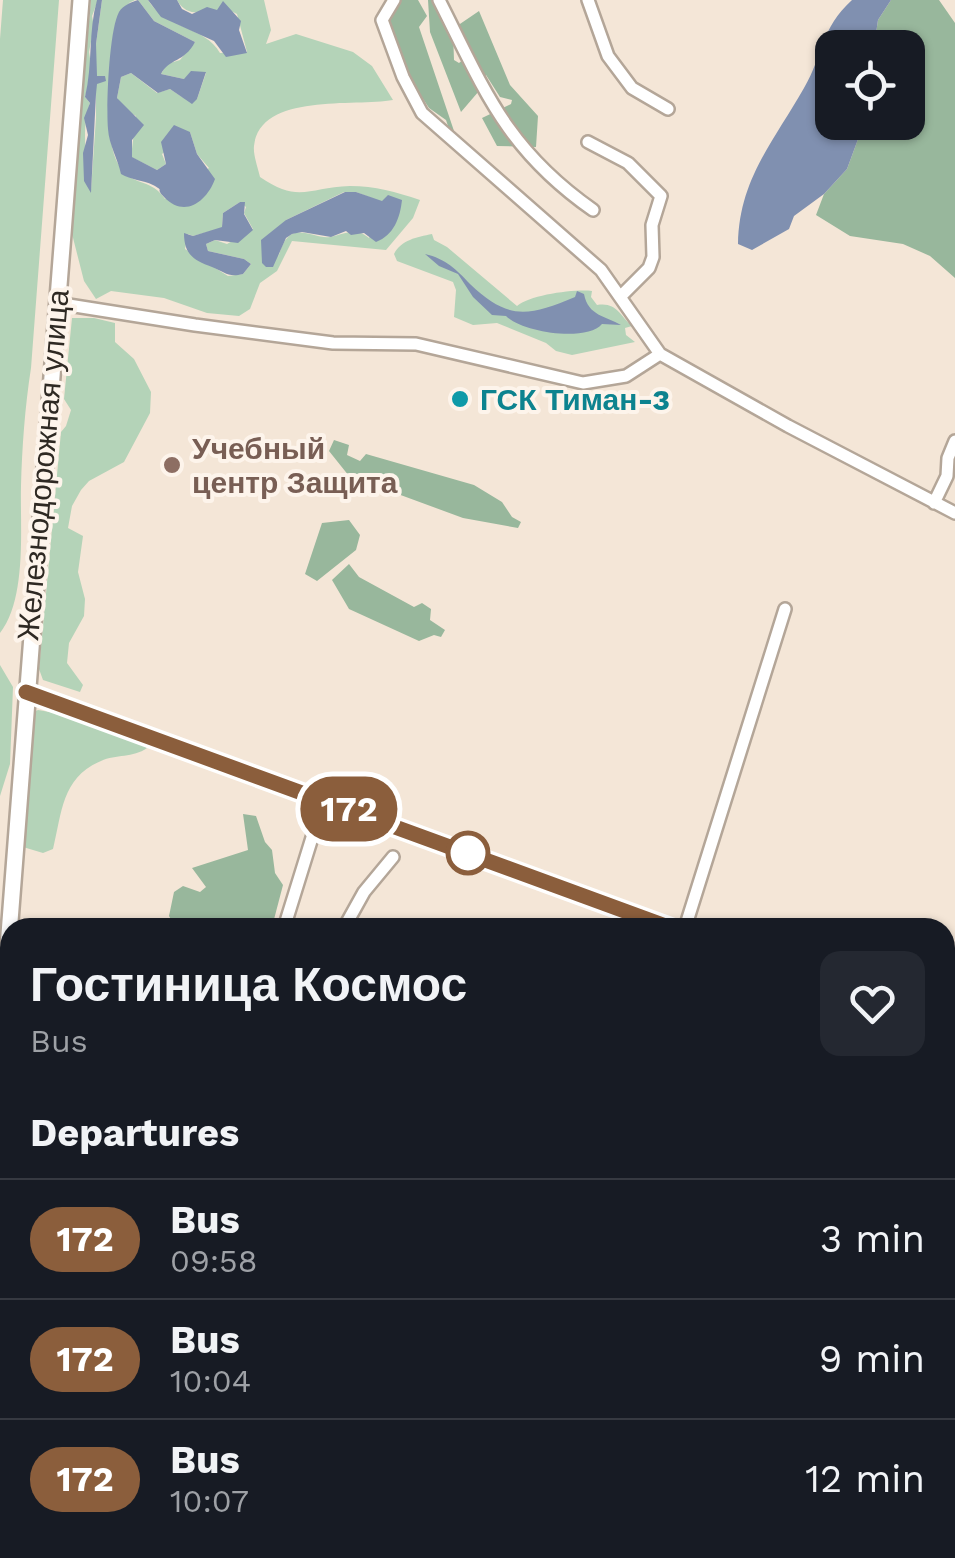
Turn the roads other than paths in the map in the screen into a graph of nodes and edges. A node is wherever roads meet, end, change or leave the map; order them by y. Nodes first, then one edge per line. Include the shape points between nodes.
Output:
1 (81, 0) edge
2 (394, 0) edge
3 (439, 0) edge
4 (588, 0) edge
5 (668, 109) dead end
6 (588, 142) dead end
7 (593, 210) dead end
8 (620, 297) junction
9 (56, 303) junction
10 (660, 354) junction
11 (955, 441) edge
12 (934, 503) junction
13 (955, 514) edge
14 (786, 609) dead end
15 (26, 692) junction
16 (324, 800) junction
17 (393, 857) dead end
18 (10, 918) edge
19 (287, 918) edge
20 (350, 918) edge
21 (644, 918) edge
22 (688, 918) edge

1 - 9 main road, Железнодорожная улица
2 - 8 street via 382,20 422,114 601,270
3 - 7 street via 524,152
4 - 5 street via 608,56 632,88
6 - 8 street via 628,163 661,196 649,268
8 - 10 street
9 - 10 street via 333,342 416,344 583,383 626,376
9 - 15 main road, Железнодорожная улица
10 - 12 street
11 - 12 street
12 - 13 street
14 - 22 street
15 - 16 main road
15 - 18 main road, Железнодорожная улица
16 - 19 street
16 - 21 main road
17 - 20 street

